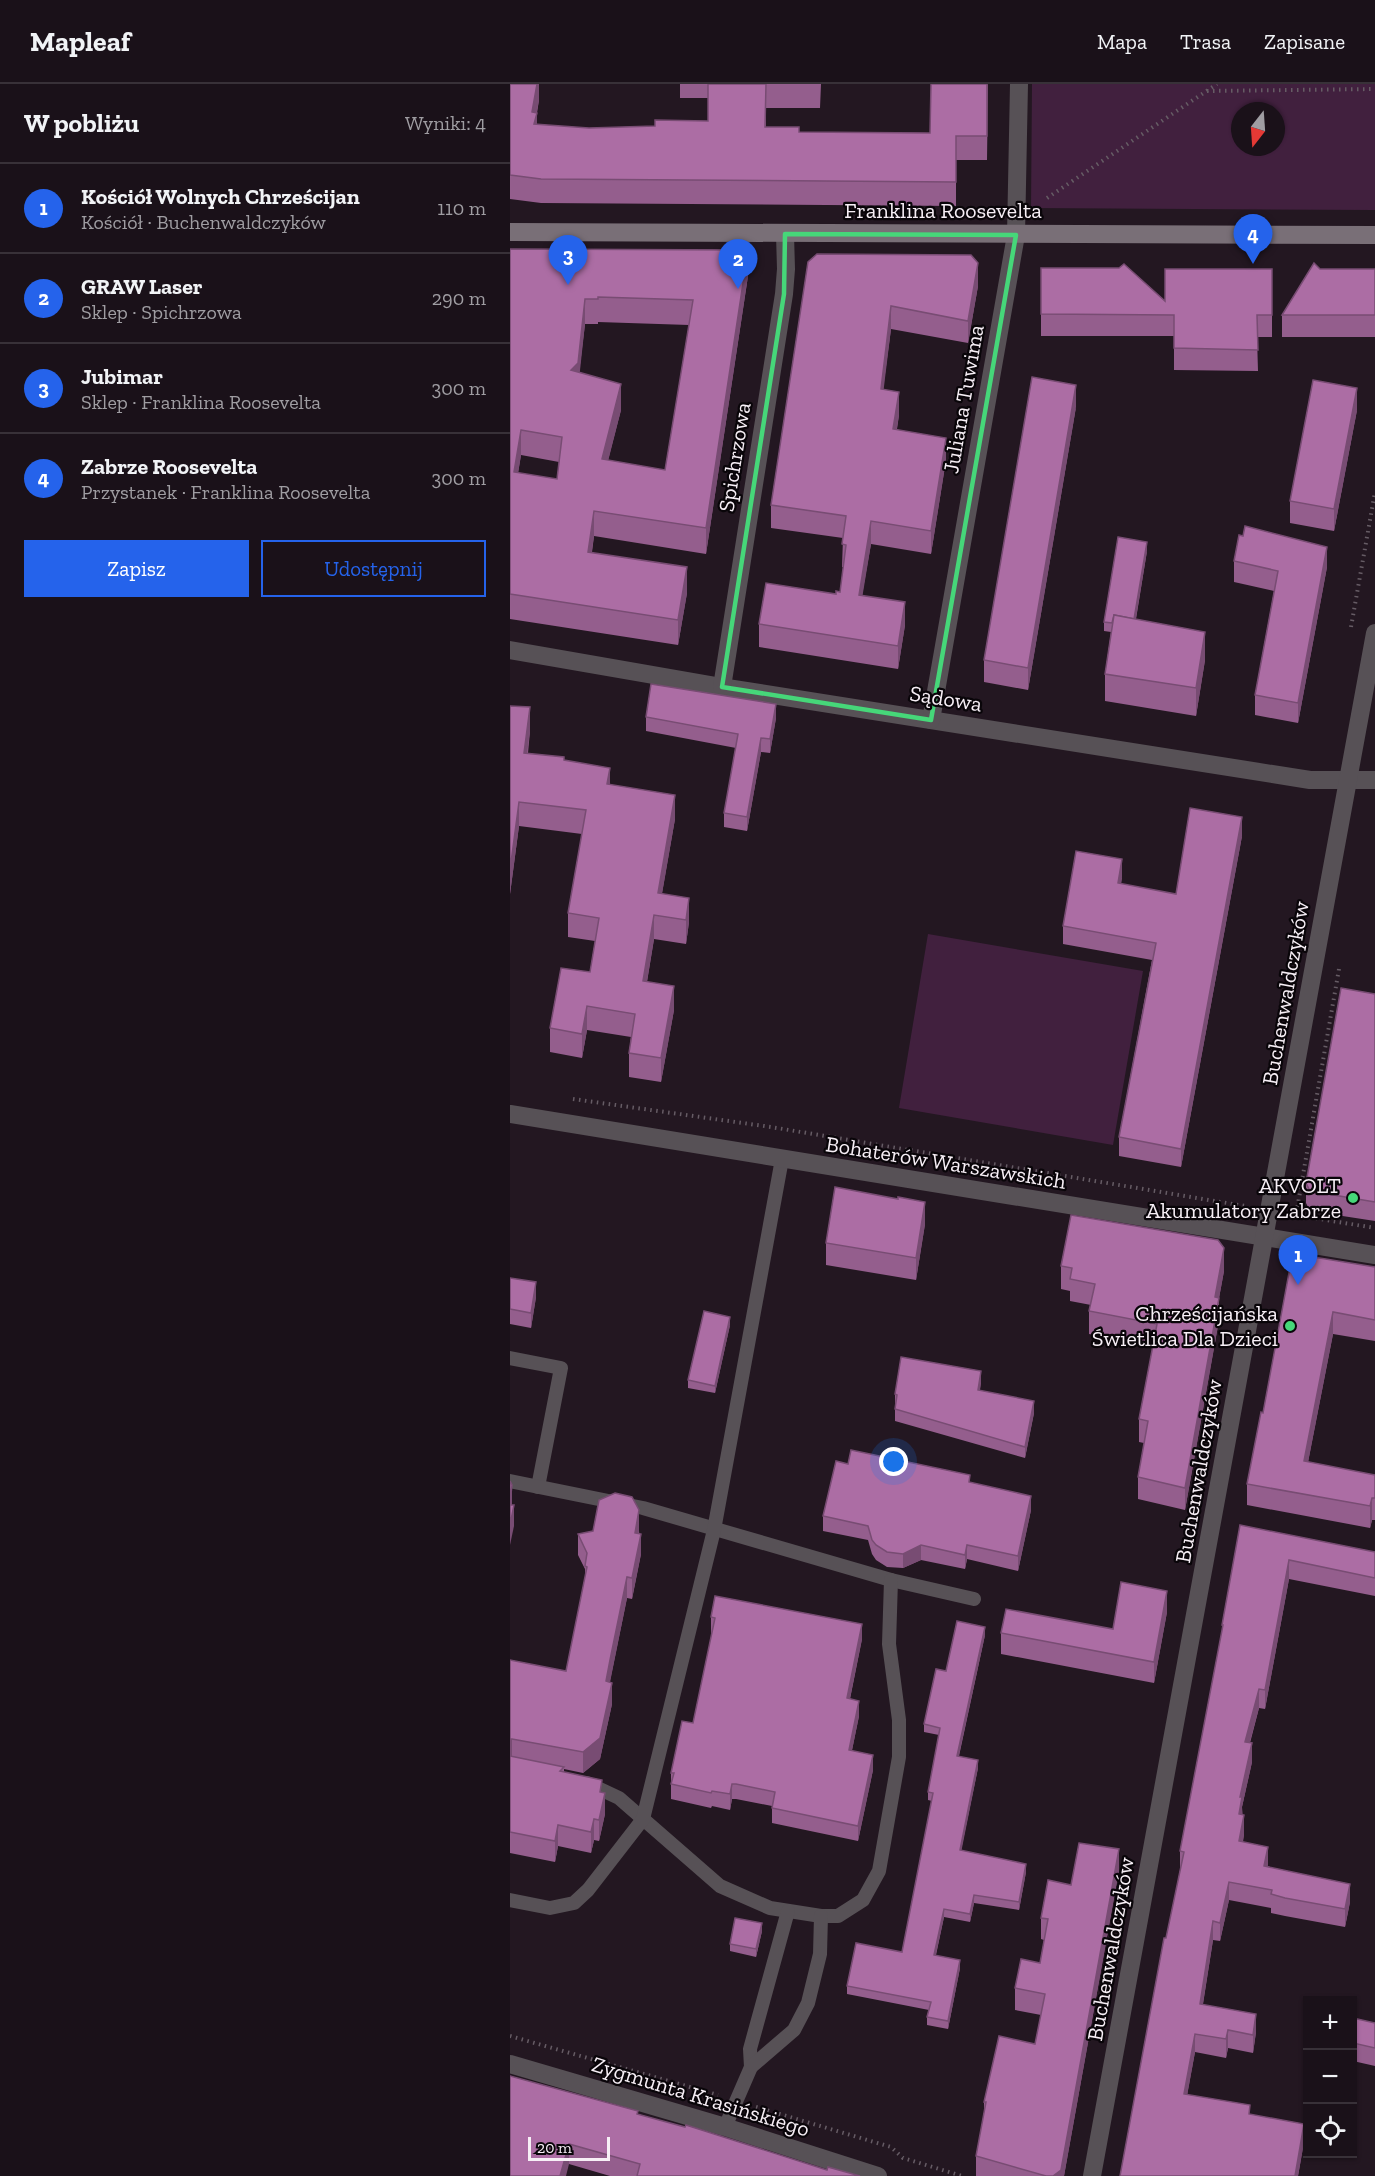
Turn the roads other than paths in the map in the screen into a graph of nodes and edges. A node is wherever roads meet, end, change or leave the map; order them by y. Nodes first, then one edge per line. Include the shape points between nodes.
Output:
1 (1019, 84) edge
2 (510, 232) edge
3 (785, 234) junction
4 (1016, 235) junction
5 (1375, 235) edge
6 (1375, 633) edge
7 (510, 650) edge
8 (722, 687) junction
9 (931, 720) junction
10 (1347, 780) junction
11 (1375, 780) edge
12 (510, 1114) edge
13 (782, 1159) junction
14 (1266, 1239) junction
15 (1375, 1255) edge
16 (510, 1358) edge
17 (510, 1481) edge
18 (538, 1487) junction
19 (714, 1530) junction
20 (891, 1580) junction
21 (974, 1599) dead end
22 (569, 1779) edge
23 (644, 1819) junction
24 (510, 1900) edge
25 (788, 1911) junction
26 (821, 1916) junction
27 (510, 2064) edge
28 (751, 2067) junction
29 (725, 2127) junction
30 (878, 2176) edge
31 (1092, 2176) edge

1 - 4 street, Juliana Tuwima
2 - 3 street, Franklina Roosevelta
3 - 4 street, Franklina Roosevelta
3 - 8 street, Spichrzowa via 784,294
4 - 5 street, Franklina Roosevelta
4 - 9 street, Juliana Tuwima
6 - 10 street, Buchenwaldczyków
7 - 8 street, Sądowa
8 - 9 street, Sądowa
9 - 10 street, Sądowa via 1310,780
10 - 11 street, Sądowa
10 - 14 street, Buchenwaldczyków
12 - 13 street, Bohaterów Warszawskich
13 - 14 street, Bohaterów Warszawskich
13 - 19 lane
14 - 15 street, Bohaterów Warszawskich
14 - 31 street, Buchenwaldczyków
16 - 18 lane via 561,1368
17 - 18 lane
18 - 19 lane via 643,1508
19 - 20 lane
19 - 23 lane
20 - 21 lane
20 - 26 lane via 889,1644 899,1720 899,1757 879,1871 863,1900 838,1916
22 - 23 lane via 588,1783 619,1798
23 - 24 lane via 574,1903 550,1908
23 - 25 lane via 720,1886 770,1908
25 - 26 lane
25 - 28 lane via 750,2049
26 - 28 lane via 820,1954 808,2003 794,2030
27 - 29 street, Zygmunta Krasińskiego
28 - 29 lane
29 - 30 street, Zygmunta Krasińskiego

